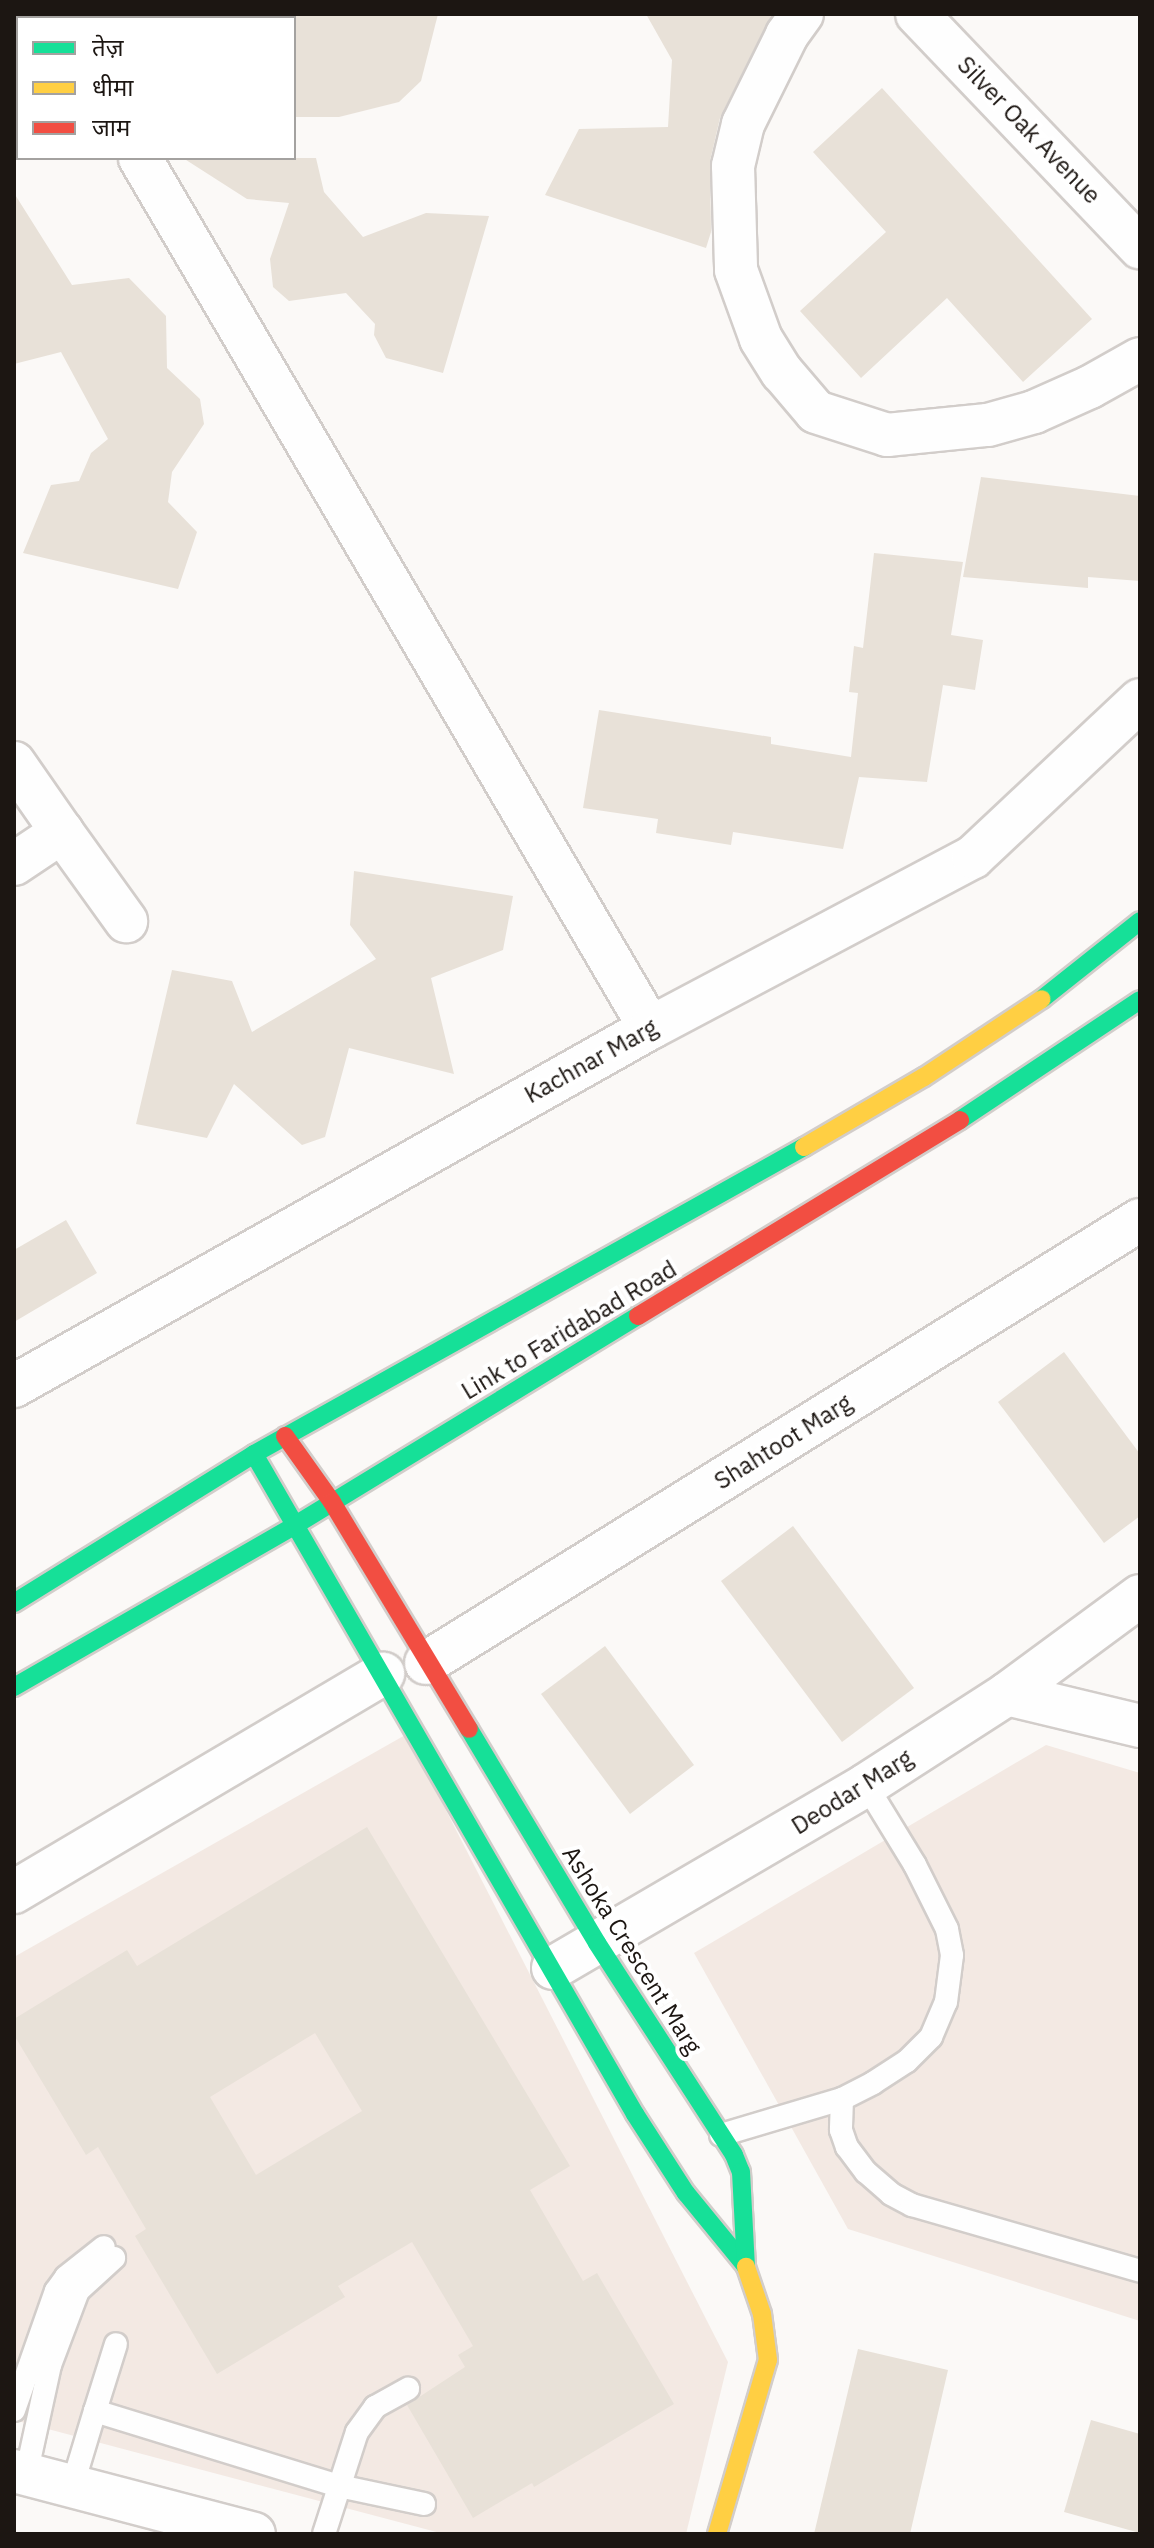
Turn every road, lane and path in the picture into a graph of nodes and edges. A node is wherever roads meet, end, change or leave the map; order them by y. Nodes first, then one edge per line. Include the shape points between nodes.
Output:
1 (917, 14) edge
2 (801, 15) edge
3 (141, 160) edge
4 (1140, 247) edge
5 (1140, 359) edge
6 (1140, 700) edge
7 (14, 763) edge
8 (62, 832) junction
9 (14, 864) edge
10 (126, 921) dead end
11 (1140, 921) edge
12 (1140, 1000) edge
13 (650, 1028) junction
14 (1140, 1220) edge
15 (14, 1386) edge
16 (285, 1436) junction
17 (254, 1454) junction
18 (332, 1502) junction
19 (297, 1524) junction
20 (1140, 1596) edge
21 (14, 1603) edge
22 (426, 1663) junction
23 (383, 1674) junction
24 (14, 1687) edge
25 (1007, 1694) junction
26 (1140, 1726) edge
27 (866, 1785) junction
28 (14, 1892) edge
29 (597, 1943) junction
30 (553, 1968) junction
31 (842, 2099) junction
32 (721, 2135) junction
33 (745, 2265) junction
34 (1140, 2271) edge
35 (116, 2344) dead end
36 (408, 2389) dead end
37 (14, 2410) edge
38 (95, 2411) junction
39 (20, 2473) edge
40 (339, 2486) junction
41 (72, 2487) junction
42 (424, 2504) dead end
43 (254, 2534) edge
44 (324, 2534) edge
45 (717, 2534) edge

1 - 4 street, Silver Oak Avenue
2 - 5 street via 743,124 733,166 736,270 761,339 816,412 887,435 988,425 1034,412
3 - 13 street
6 - 13 street, Kachnar Marg via 973,857
7 - 8 street
8 - 9 street
8 - 10 street
11 - 16 main road, Link to Faridabad Road via 1058,988 924,1077
12 - 18 main road, Link to Faridabad Road via 955,1123
13 - 15 street, Kachnar Marg
14 - 22 street, Shahtoot Marg
16 - 17 main road, Link to Faridabad Road
16 - 18 main road, Ashoka Crescent Marg
17 - 19 main road
17 - 21 main road, Link to Faridabad Road
18 - 19 main road, Link to Faridabad Road
18 - 22 main road, Ashoka Crescent Marg
19 - 23 main road
19 - 24 main road, Link to Faridabad Road
20 - 25 street, Deodar Marg
22 - 29 main road, Ashoka Crescent Marg
23 - 28 street
23 - 30 main road
25 - 26 street
25 - 27 street, Deodar Marg
27 - 29 street, Deodar Marg
27 - 31 lane via 947,1929 951,1979 931,2037 907,2061
29 - 30 street, Deodar Marg
29 - 32 main road, Ashoka Crescent Marg
30 - 33 main road via 674,2177
31 - 32 lane
31 - 34 lane via 841,2130 847,2147 891,2194 912,2205
32 - 33 main road, Ashoka Crescent Marg via 741,2172
33 - 45 main road, Ashoka Crescent Marg via 762,2314 768,2360
35 - 38 lane
36 - 40 lane via 375,2407 357,2432
37 - 39 lane via 56,2291 66,2277 109,2253 73,2301
38 - 40 lane
38 - 41 lane
39 - 41 street
40 - 42 lane
40 - 44 lane
41 - 43 street

